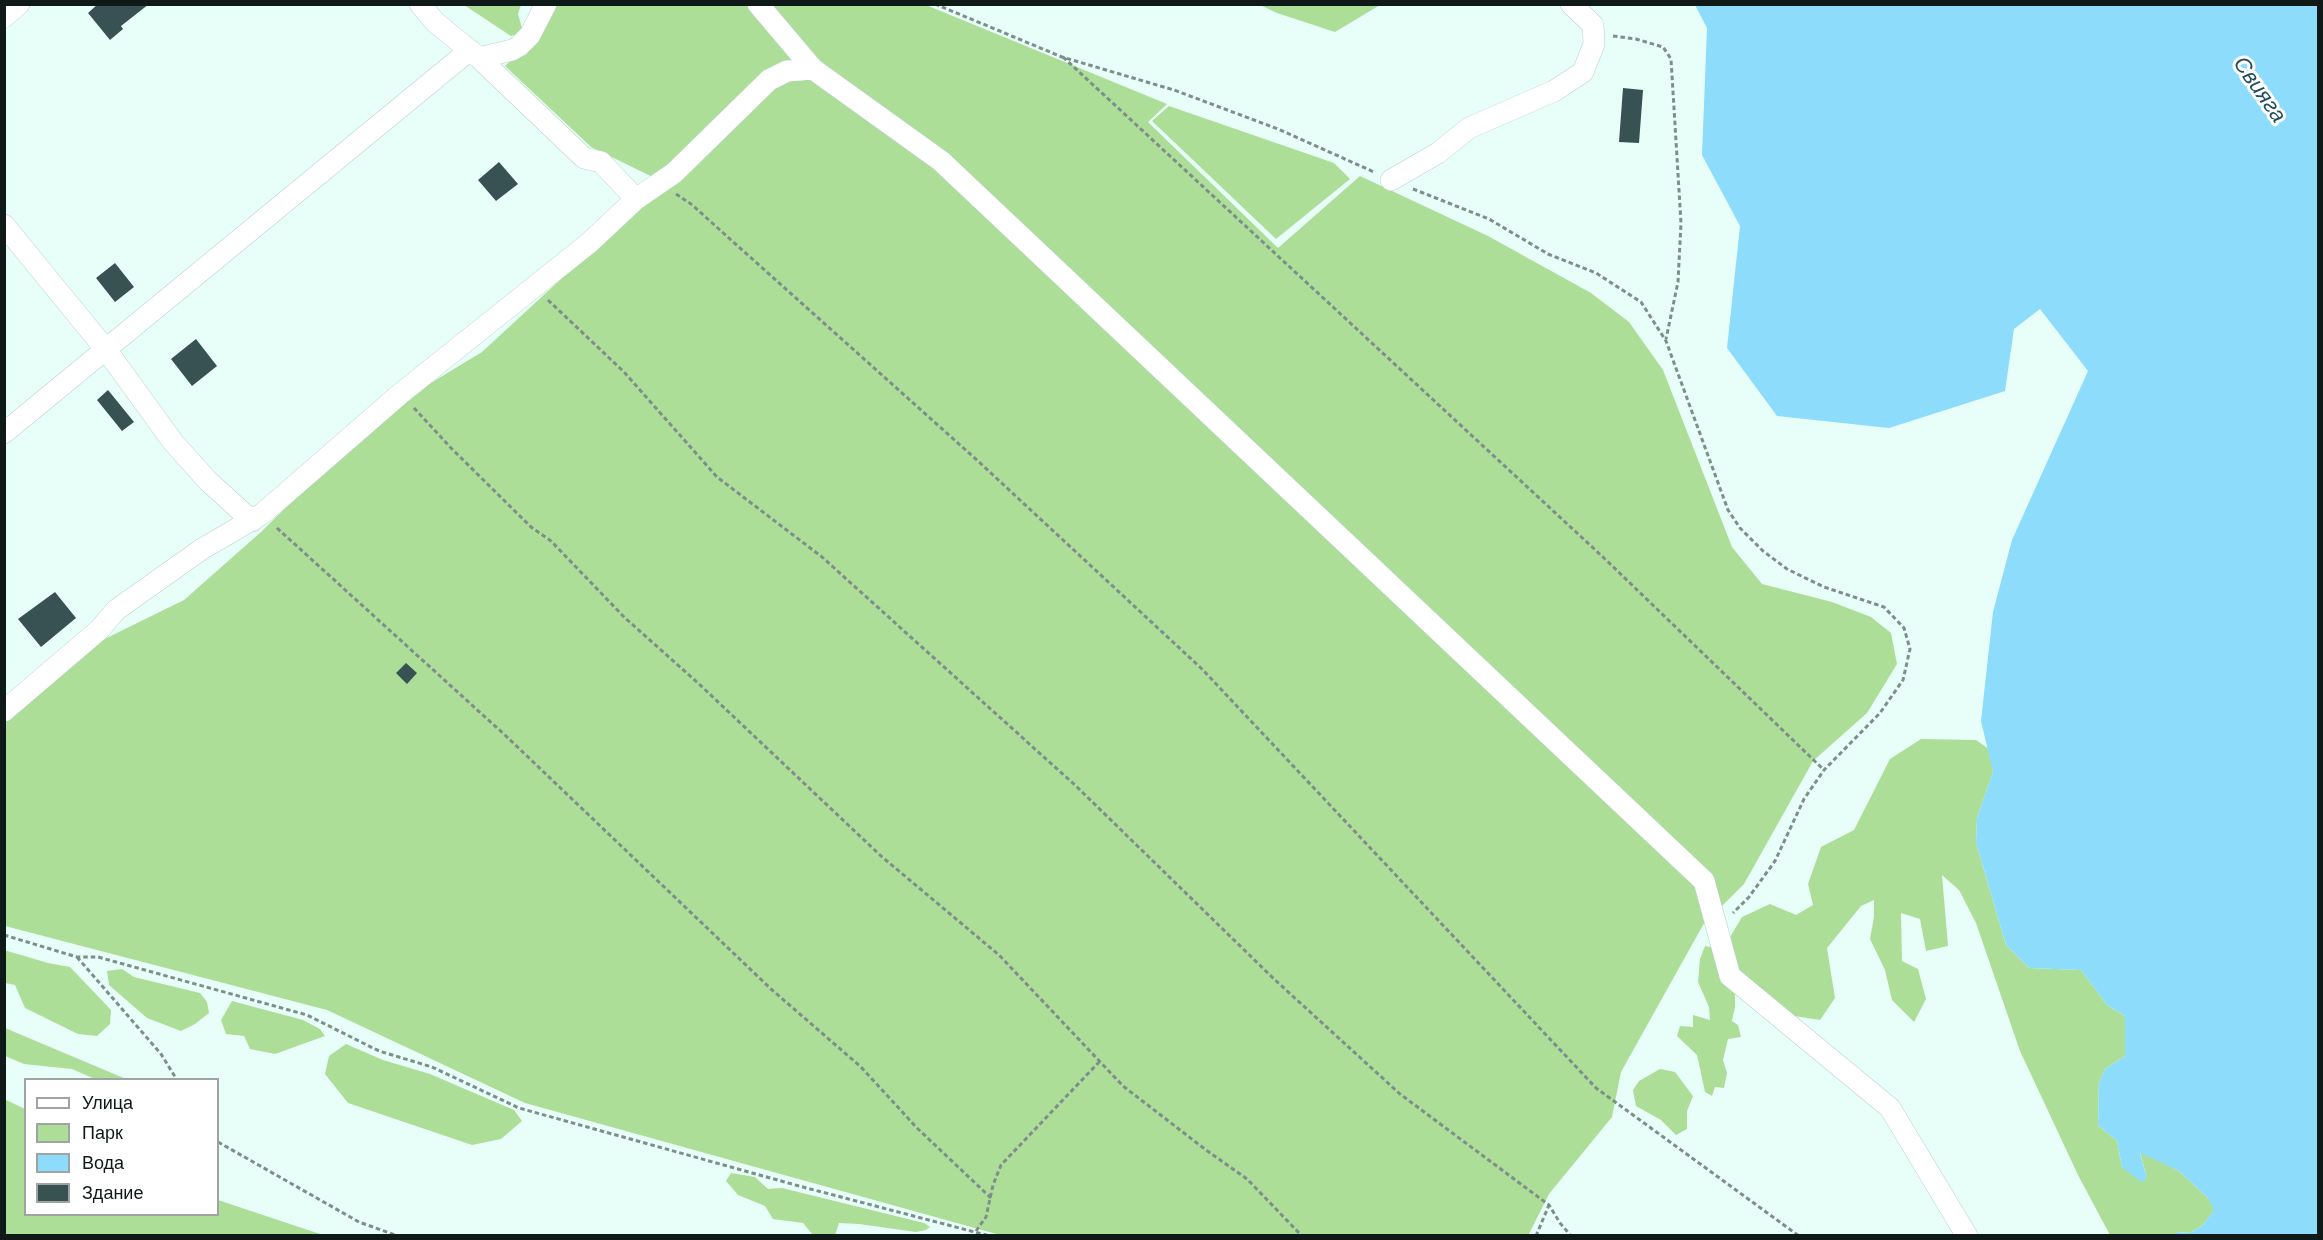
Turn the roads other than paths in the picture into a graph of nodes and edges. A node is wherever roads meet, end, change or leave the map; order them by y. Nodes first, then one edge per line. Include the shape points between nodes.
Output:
1 (19, 4) edge
2 (420, 4) edge
3 (546, 4) edge
4 (758, 4) edge
5 (1571, 4) edge
6 (4, 17) edge
7 (474, 54) junction
8 (813, 69) junction
9 (1391, 180) road end
10 (636, 199) junction
11 (4, 225) edge
12 (107, 351) junction
13 (4, 432) edge
14 (257, 518) junction
15 (4, 711) edge
16 (1967, 1236) edge

1 - 6 lane
2 - 7 lane via 435,22
3 - 7 lane via 530,35 519,46
4 - 8 lane
5 - 9 lane via 1593,25 1594,44 1583,72 1554,91 1469,128 1438,153
7 - 10 lane via 584,158 601,162
7 - 12 lane
8 - 10 lane via 788,71 769,80 674,173
8 - 16 lane via 941,161 1704,881 1730,976 1890,1108
10 - 14 lane via 589,243 400,394
11 - 12 lane
12 - 13 lane
12 - 14 lane via 173,442 208,481
14 - 15 lane via 202,549 116,610 100,629

